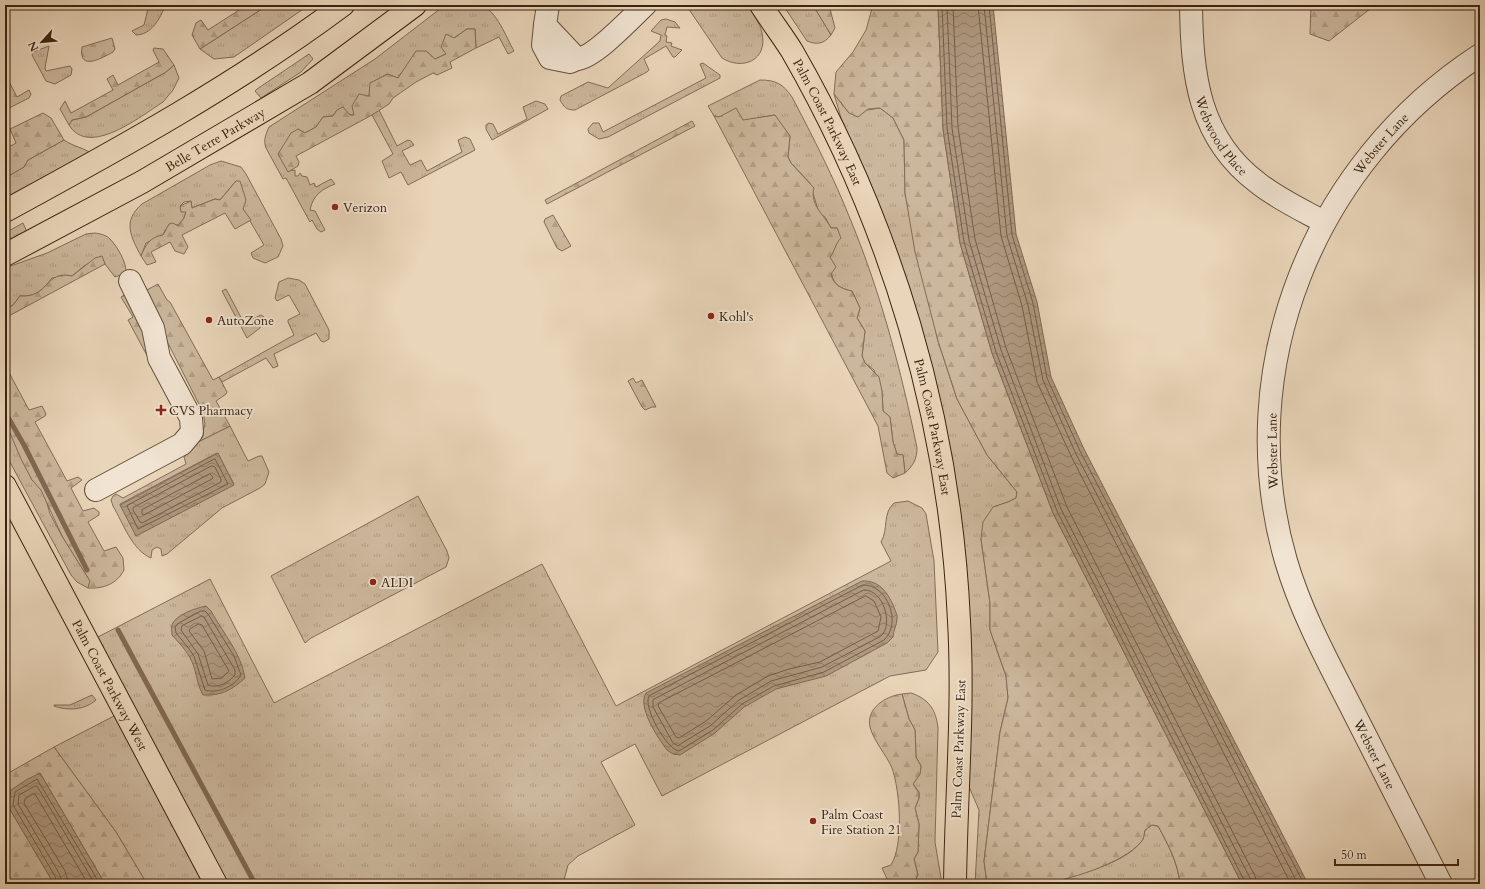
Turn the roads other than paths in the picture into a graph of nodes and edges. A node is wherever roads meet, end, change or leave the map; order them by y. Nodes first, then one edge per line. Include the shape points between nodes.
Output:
1 (343, 5) edge
2 (415, 5) edge
3 (645, 5) edge
4 (761, 5) edge
5 (1191, 5) edge
6 (546, 15) edge
7 (1480, 55) edge
8 (5, 211) edge
9 (1324, 222) junction
10 (5, 255) edge
11 (130, 282) dead end
12 (5, 486) edge
13 (96, 490) dead end
14 (216, 884) edge
15 (955, 884) edge
16 (1441, 884) edge

1 - 8 main road via 270,57 185,110
2 - 10 main road, Belle Terre Parkway via 303,87 142,182
3 - 6 street via 593,52 582,59 570,62 550,58 543,45
4 - 15 main road, Palm Coast Parkway East via 787,43 826,115 863,194 904,305 934,422 954,541 960,622
5 - 9 street, Webwood Place via 1195,76 1202,104 1214,131 1249,176
7 - 9 street, Webster Lane via 1429,91 1395,124 1359,167
9 - 16 street, Webster Lane via 1296,285 1277,353 1269,424 1276,518 1286,562 1310,624
11 - 13 street via 153,328 159,358 191,418 192,432 182,444
12 - 14 main road, Palm Coast Parkway West

